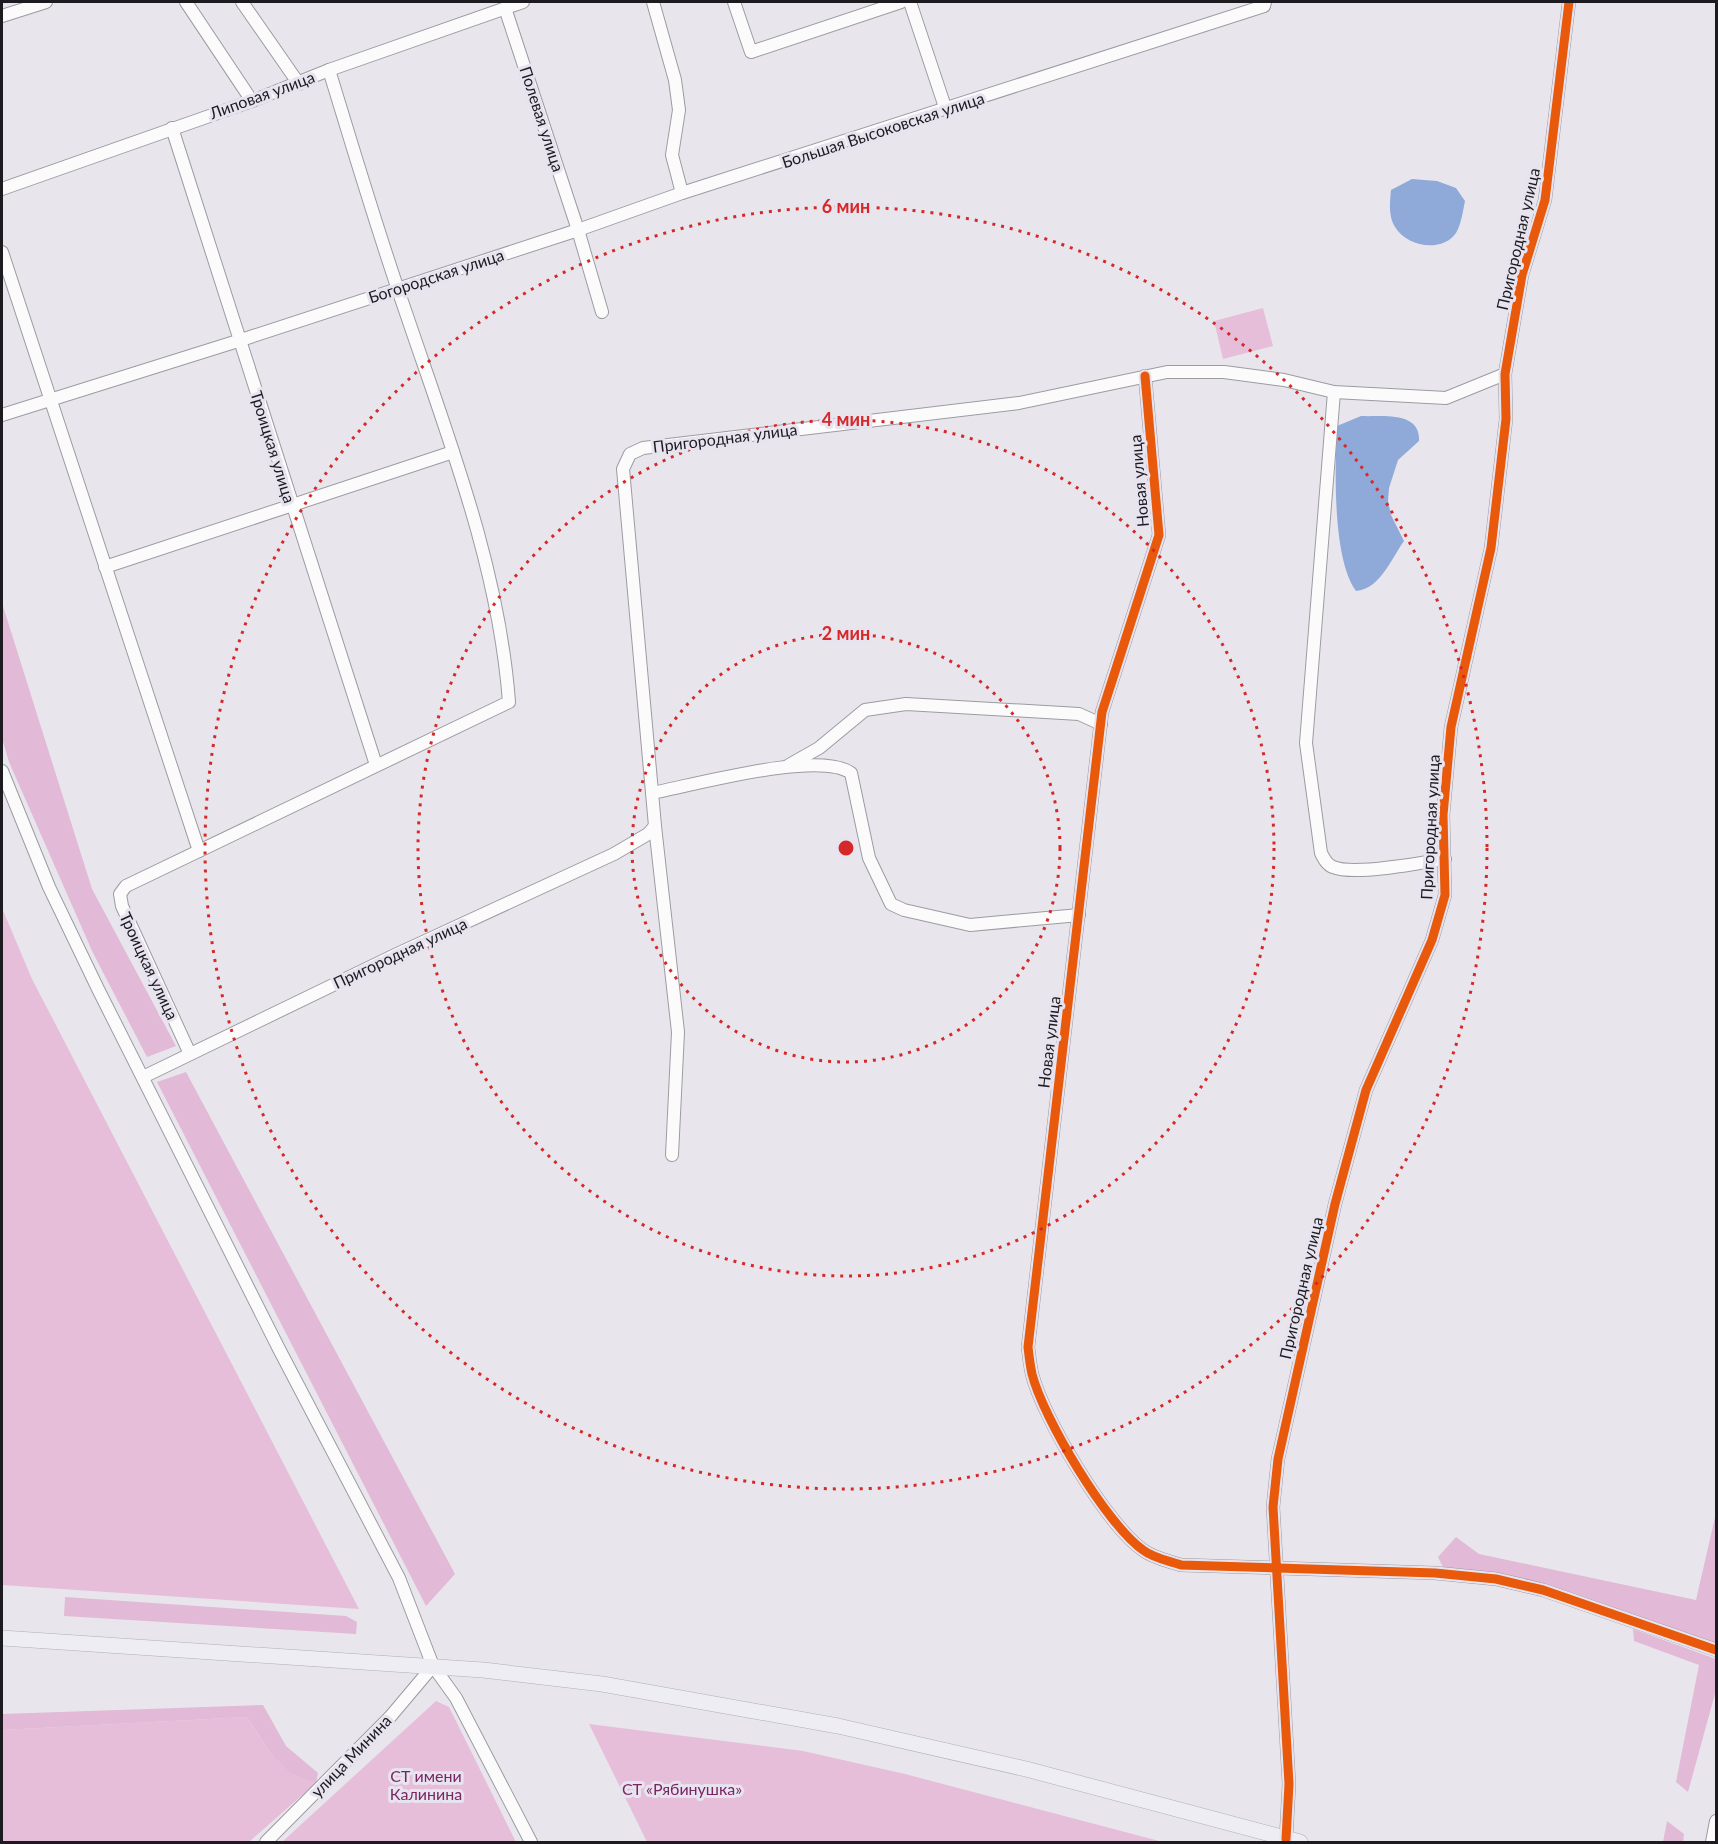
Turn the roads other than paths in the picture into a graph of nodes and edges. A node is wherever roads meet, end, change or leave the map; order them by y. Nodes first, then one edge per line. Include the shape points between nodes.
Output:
1 (46, 2) edge
2 (186, 2) edge
3 (242, 2) edge
4 (523, 2) edge
5 (653, 2) edge
6 (734, 2) edge
7 (901, 2) edge
8 (910, 2) edge
9 (1264, 2) edge
10 (1569, 2) edge
11 (505, 8) junction
12 (2, 16) edge
13 (329, 70) junction
14 (299, 84) junction
15 (252, 101) junction
16 (946, 110) junction
17 (172, 128) junction
18 (2, 189) edge
19 (682, 193) junction
20 (579, 230) junction
21 (2, 252) edge
22 (397, 289) junction
23 (602, 312) dead end
24 (241, 340) junction
25 (1505, 374) junction
26 (1145, 376) junction
27 (1334, 392) junction
28 (50, 400) junction
29 (2, 415) edge
30 (453, 452) junction
31 (292, 507) junction
32 (105, 567) junction
33 (1101, 724) junction
34 (376, 765) junction
35 (786, 767) junction
36 (2, 771) edge
37 (652, 793) junction
38 (655, 826) junction
39 (199, 851) junction
40 (1445, 859) junction
41 (1079, 915) junction
42 (190, 1054) junction
43 (143, 1077) junction
44 (672, 1155) dead end
45 (1277, 1567) junction
46 (2, 1638) edge
47 (1716, 1650) edge
48 (433, 1666) junction
49 (1716, 1821) edge
50 (266, 1842) edge
51 (531, 1842) edge
52 (1296, 1842) edge
53 (1712, 1842) edge

1 - 12 street
2 - 15 street
3 - 14 street
4 - 11 street, Липовая улица
5 - 19 street via 678,100 672,154
6 - 7 street via 751,52
8 - 16 street
9 - 16 street, Большая Высоковская улица via 1264,6
10 - 25 street, Пригородная улица via 1545,200 1522,275
11 - 13 street, Липовая улица
11 - 20 street, Полевая улица
13 - 14 street, Липовая улица
13 - 22 street
14 - 15 street, Липовая улица
15 - 17 street, Липовая улица
16 - 19 street, Большая Высоковская улица
17 - 18 street, Липовая улица
17 - 24 street, Троицкая улица
19 - 20 street, Богородская улица
20 - 22 street, Богородская улица
20 - 23 street, Полевая улица
21 - 28 street
22 - 24 street, Богородская улица
22 - 30 street, Троицкая улица
24 - 28 street, Богородская улица
24 - 31 street, Троицкая улица
25 - 27 street, Пригородная улица via 1446,398
25 - 40 street, Пригородная улица via 1506,419 1491,548 1451,727 1443,815
26 - 27 street, Пригородная улица via 1224,372
26 - 33 street, Новая улица via 1159,535
26 - 37 street, Пригородная улица via 1019,403 643,448 630,454 623,469
27 - 40 street, Пригородная улица via 1306,743 1321,853 1334,868 1383,869
28 - 29 street, Богородская улица
28 - 32 street
30 - 31 street
30 - 34 street, Троицкая улица via 496,599 509,702
31 - 32 street
31 - 34 street, Троицкая улица
32 - 39 street
33 - 35 street via 1079,714 896,706 865,710 819,748
33 - 41 street, Новая улица
34 - 39 street, Троицкая улица
35 - 37 street
35 - 41 street via 843,767 851,773 869,858 891,904 970,925
36 - 43 street via 49,887
37 - 38 street, Пригородная улица
38 - 42 street, Пригородная улица via 614,854
38 - 44 street, Пригородная улица via 678,1032
39 - 42 street, Троицкая улица via 126,886 120,894
40 - 45 street, Пригородная улица via 1445,895 1432,940 1366,1090 1335,1204 1278,1459 1273,1507
41 - 45 street, Новая улица via 1028,1347 1032,1374 1041,1399 1087,1483 1119,1529 1144,1551 1181,1565
42 - 43 street, Пригородная улица
43 - 48 street via 399,1578
45 - 47 street, Новая улица via 1496,1579 1543,1590
45 - 52 street, Пригородная улица
46 - 48 main road
48 - 50 street, улица Минина via 390,1717
48 - 51 street via 456,1698
48 - 52 main road via 602,1684 837,1726 1026,1768
49 - 53 street

